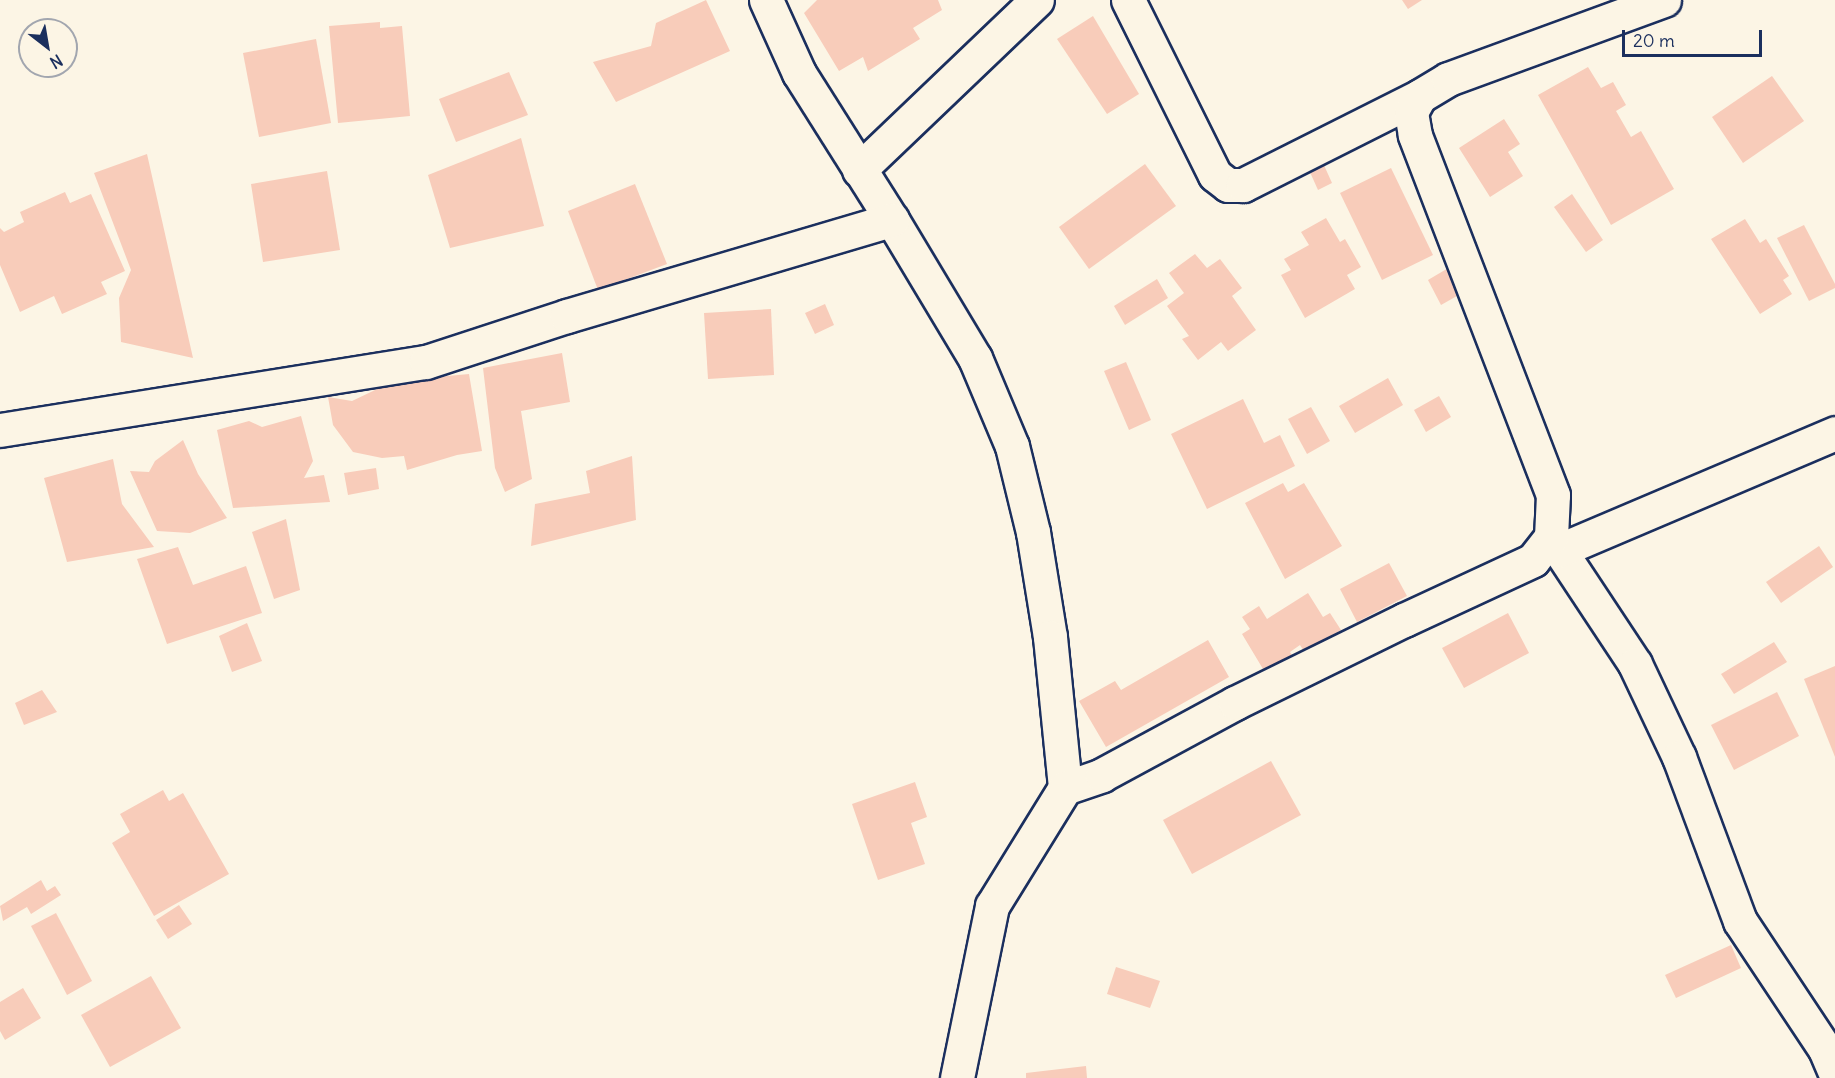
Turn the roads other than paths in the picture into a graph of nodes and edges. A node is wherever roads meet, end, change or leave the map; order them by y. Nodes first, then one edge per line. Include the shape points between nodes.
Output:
1 (766, 0) edge
2 (1037, 0) edge
3 (1128, 0) edge
4 (1664, 0) edge
5 (1420, 96) junction
6 (859, 170) junction
7 (892, 220) junction
8 (0, 430) edge
9 (1835, 433) edge
10 (1555, 544) junction
11 (1065, 788) junction
12 (1835, 1072) edge
13 (957, 1078) edge

1 - 6 street via 799,73
2 - 6 street
3 - 5 street via 1215,175 1228,185 1243,185
4 - 5 street via 1448,79
5 - 10 street via 1411,112 1415,135 1553,495
6 - 7 street
7 - 8 street via 426,362
7 - 11 street via 975,358 1012,446 1033,532 1048,625
9 - 10 street
10 - 11 street via 1533,560 1246,698 1102,775
10 - 12 street via 1635,664 1679,757 1740,921 1825,1049
11 - 13 street via 992,906

